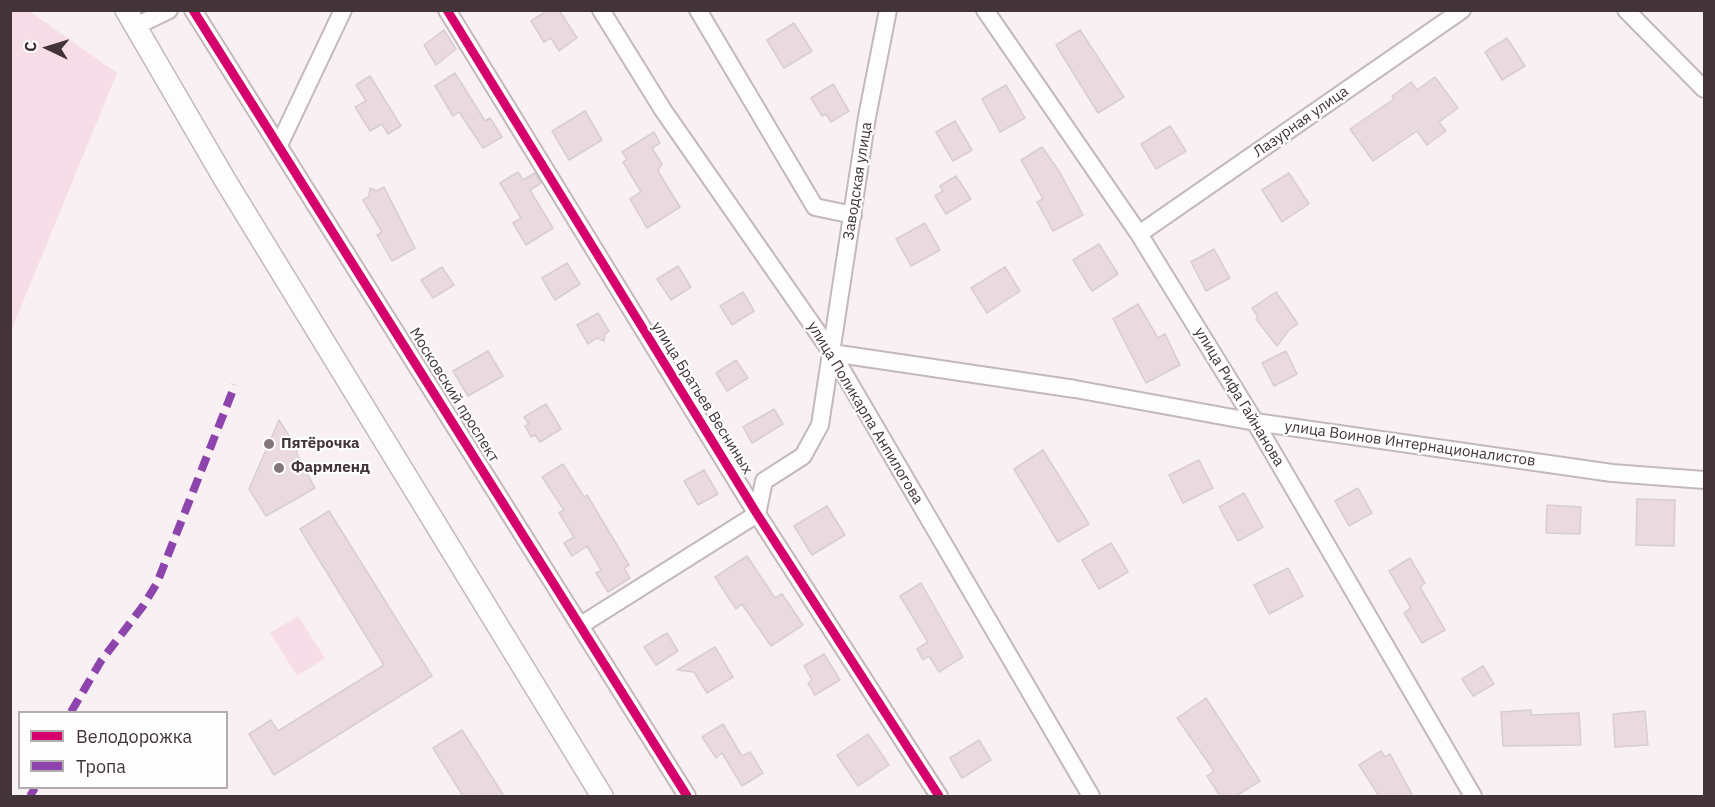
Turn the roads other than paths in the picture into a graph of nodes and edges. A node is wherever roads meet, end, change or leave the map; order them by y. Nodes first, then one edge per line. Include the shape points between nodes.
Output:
1 (169, 10) edge
2 (193, 10) edge
3 (343, 10) edge
4 (447, 10) edge
5 (600, 10) edge
6 (698, 10) edge
7 (888, 10) edge
8 (985, 10) edge
9 (1462, 10) edge
10 (1626, 10) edge
11 (131, 18) edge
12 (1704, 89) edge
13 (279, 144) junction
14 (853, 215) junction
15 (1139, 234) junction
16 (832, 352) junction
17 (1255, 422) junction
18 (1704, 480) edge
19 (757, 514) junction
20 (581, 625) junction
21 (602, 796) edge
22 (687, 796) edge
23 (939, 796) edge
24 (1091, 796) edge
25 (1473, 796) edge

1 - 11 street
2 - 13 street, Московский проспект
3 - 13 street
4 - 19 street, улица Братьев Весниных
5 - 16 street, улица Поликарпа Анпилогова via 663,110
6 - 14 street via 815,207
7 - 14 street, Заводская улица
8 - 15 street, улица Рифа Гайнанова
9 - 15 street, Лазурная улица
10 - 12 street
11 - 21 main road
13 - 20 street, Московский проспект
14 - 16 street, Заводская улица
15 - 17 street, улица Рифа Гайнанова
16 - 17 street, улица Воинов Интернационалистов via 1075,389
16 - 19 street, Заводская улица via 820,425 803,456 764,481
16 - 24 street, улица Поликарпа Анпилогова
17 - 18 street, улица Воинов Интернационалистов via 1612,473
17 - 25 street, улица Рифа Гайнанова
19 - 20 street
19 - 23 street, улица Братьев Весниных
20 - 22 street, Московский проспект

